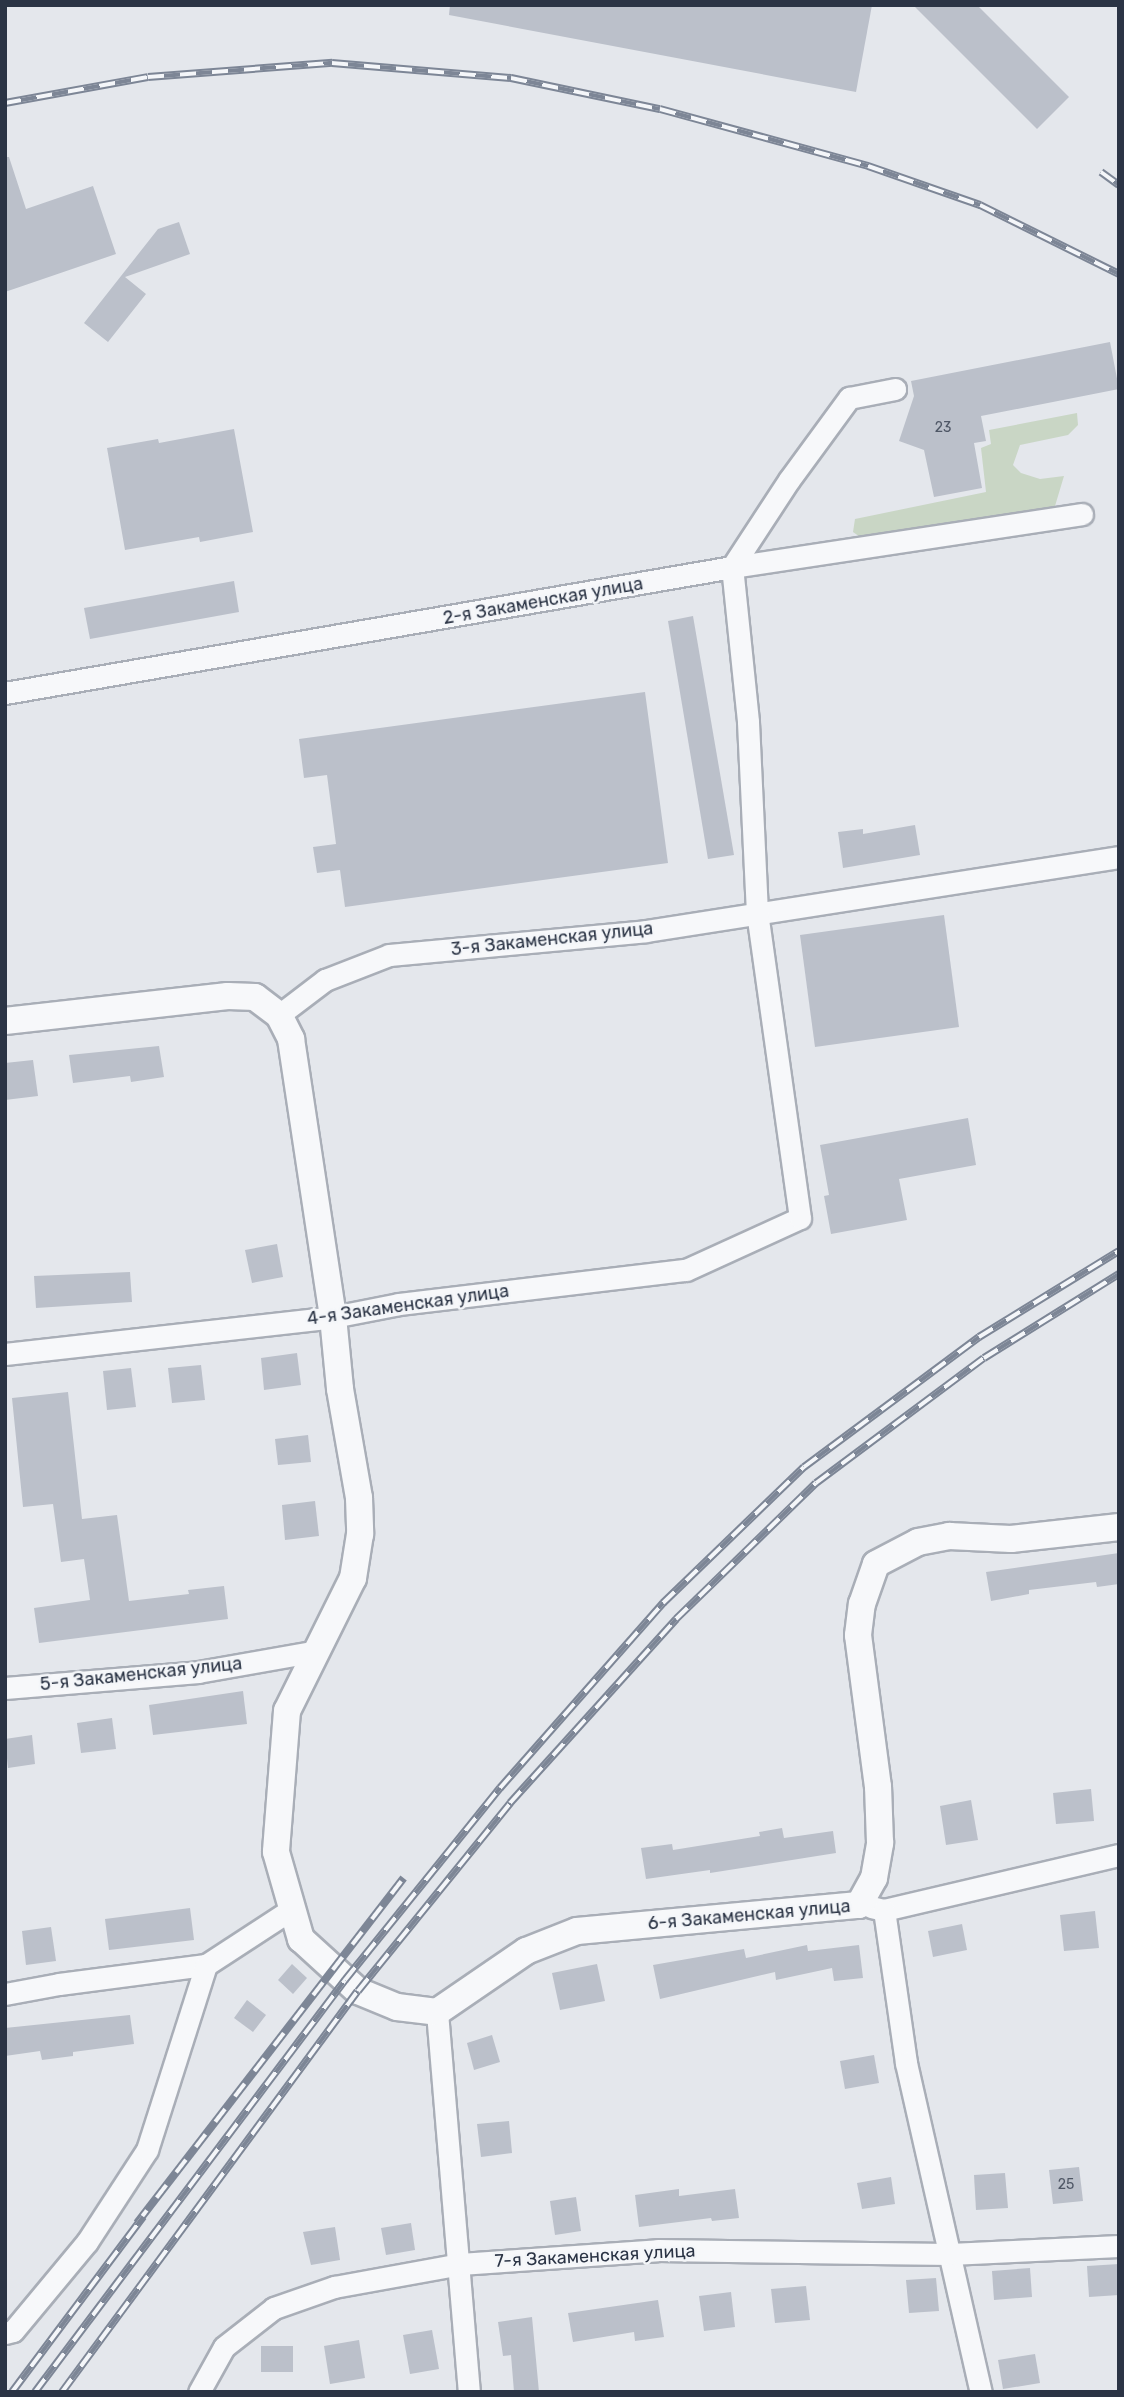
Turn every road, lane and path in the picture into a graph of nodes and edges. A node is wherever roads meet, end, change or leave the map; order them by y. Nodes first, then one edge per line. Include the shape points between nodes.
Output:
1 (895, 388) dead end
2 (1082, 514) dead end
3 (732, 568) junction
4 (5, 693) edge
5 (1119, 857) edge
6 (757, 913) junction
7 (279, 1015) junction
8 (5, 1021) edge
9 (333, 1317) junction
10 (5, 1354) edge
11 (1119, 1527) edge
12 (317, 1651) junction
13 (5, 1688) edge
14 (1119, 1855) edge
15 (872, 1907) junction
16 (292, 1909) junction
17 (206, 1965) junction
18 (5, 1994) edge
19 (437, 2012) junction
20 (1119, 2246) edge
21 (950, 2254) junction
22 (460, 2264) junction
23 (5, 2333) edge
24 (199, 2392) edge
25 (469, 2392) edge
26 (981, 2392) edge

1 - 3 street via 849,398
2 - 3 street, 2-я Закаменская улица
3 - 4 street, 2-я Закаменская улица
3 - 6 street via 748,721
5 - 6 street, 3-я Закаменская улица
6 - 7 street, 3-я Закаменская улица via 646,931 389,955 325,980
6 - 9 street, 4-я Закаменская улица via 800,1218 686,1270 399,1304
7 - 8 street via 255,997 228,996
7 - 9 street via 291,1039
9 - 10 street, 4-я Закаменская улица
9 - 12 street via 360,1534 353,1578
11 - 15 street via 1012,1539 949,1536 918,1542 876,1564 862,1604 858,1635 878,1787 880,1843
12 - 13 street, 5-я Закаменская улица via 198,1672
12 - 16 street via 287,1711 276,1852
14 - 15 street, 6-я Закаменская улица
15 - 19 street, 6-я Закаменская улица via 577,1931 526,1951
15 - 21 street
16 - 17 street
16 - 19 street via 301,1939 358,1991 397,2007
17 - 18 street
17 - 23 street via 147,2150 87,2242 13,2332
19 - 22 street
20 - 21 street, 7-я Закаменская улица
21 - 22 street, 7-я Закаменская улица via 658,2249
21 - 26 street
22 - 24 street, 7-я Закаменская улица via 334,2287 274,2308 224,2347
22 - 25 street

